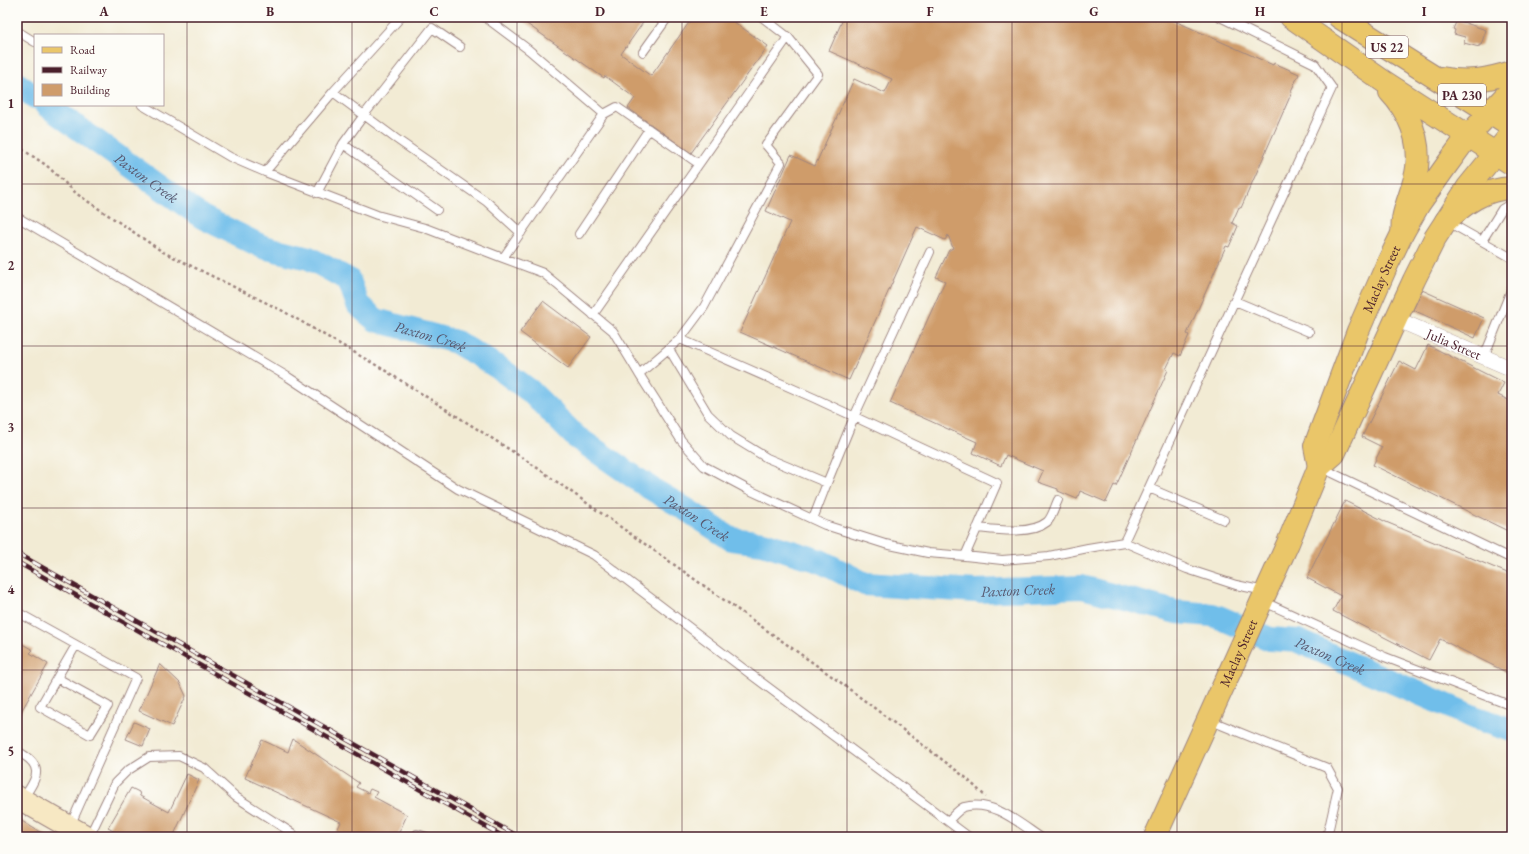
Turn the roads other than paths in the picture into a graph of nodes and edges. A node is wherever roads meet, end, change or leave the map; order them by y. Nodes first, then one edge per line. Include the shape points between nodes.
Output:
1 (402, 17) edge
2 (485, 17) edge
3 (668, 17) edge
4 (762, 17) edge
5 (1220, 17) edge
6 (1291, 17) edge
7 (1339, 17) edge
8 (17, 31) edge
9 (788, 37) junction
10 (34, 41) edge
11 (460, 47) dead end
12 (643, 52) dead end
13 (1512, 72) edge
14 (1435, 78) junction
15 (1383, 82) junction
16 (1512, 89) edge
17 (333, 92) junction
18 (144, 106) edge
19 (1490, 112) junction
20 (604, 114) junction
21 (364, 115) junction
22 (1512, 126) edge
23 (649, 129) junction
24 (1512, 133) edge
25 (1468, 136) junction
26 (343, 144) junction
27 (1503, 158) edge
28 (699, 164) junction
29 (265, 172) junction
30 (1512, 188) edge
31 (317, 192) junction
32 (1512, 203) edge
33 (437, 210) dead end
34 (17, 216) edge
35 (1446, 221) junction
36 (521, 233) junction
37 (579, 234) dead end
38 (1402, 234) junction
39 (1482, 241) junction
40 (930, 252) dead end
41 (503, 258) junction
42 (1512, 258) edge
43 (1512, 288) edge
44 (1235, 301) junction
45 (593, 315) junction
46 (1396, 320) junction
47 (1309, 332) dead end
48 (680, 339) junction
49 (669, 349) junction
50 (1484, 357) junction
51 (1512, 369) edge
52 (639, 374) junction
53 (854, 417) junction
54 (1318, 467) junction
55 (827, 483) junction
56 (1149, 488) junction
57 (1058, 500) dead end
58 (813, 519) junction
59 (1224, 520) dead end
60 (978, 528) junction
61 (1124, 542) junction
62 (965, 556) junction
63 (1512, 559) edge
64 (1260, 604) junction
65 (17, 612) edge
66 (76, 644) junction
67 (57, 678) junction
68 (1512, 706) edge
69 (1208, 719) junction
70 (17, 751) edge
71 (20, 798) edge
72 (948, 821) junction
73 (82, 834) edge
74 (295, 837) edge
75 (415, 837) edge
76 (427, 837) edge
77 (969, 837) edge
78 (1040, 837) edge
79 (1155, 837) edge
80 (1328, 837) edge

1 - 17 lane
2 - 20 lane via 529,50
3 - 12 lane
4 - 9 lane
5 - 44 lane via 1315,64 1332,88
6 - 15 main road, US 22
7 - 14 main road, US 22
8 - 10 lane
9 - 28 lane
9 - 48 lane via 818,74 766,145 780,163 704,307
11 - 21 lane via 432,28
13 - 14 main road, US 22 via 1476,81
14 - 19 main road, PA 230
15 - 25 main road, US 22
15 - 38 main road via 1406,112 1417,145 1417,169 1403,219
16 - 19 main road, Maclay Street
17 - 21 lane
17 - 29 lane
18 - 29 lane via 230,158
19 - 22 main road, PA 230
19 - 25 main road, Maclay Street
20 - 23 lane via 617,107
20 - 36 lane
21 - 26 lane
21 - 36 lane via 487,202
23 - 28 lane
23 - 37 lane
24 - 27 main road, Maclay Street
25 - 27 main road, US 22
25 - 38 main road, Maclay Street via 1431,187
26 - 31 lane
26 - 33 lane
27 - 35 main road, Maclay Street via 1468,187
28 - 45 lane
29 - 31 lane
30 - 35 main road via 1492,191 1468,201
31 - 41 lane via 384,218 425,228
32 - 39 lane via 1502,209
34 - 72 lane via 288,377 458,489 594,556
35 - 39 lane
35 - 46 main road, Maclay Street via 1424,260
36 - 41 lane
38 - 54 main road, Maclay Street via 1369,303 1316,446
39 - 42 lane
40 - 53 lane
41 - 45 lane via 543,273
43 - 50 lane
44 - 47 lane
44 - 56 lane
45 - 52 lane via 613,331
46 - 50 street, Julia Street
46 - 54 main road, Maclay Street via 1334,454
48 - 49 lane
48 - 53 lane
49 - 52 lane
49 - 55 lane via 708,414 731,436 767,458
50 - 51 street, Julia Street
52 - 58 lane via 681,440 704,466
53 - 55 lane
53 - 60 lane via 997,483
54 - 63 lane
54 - 64 main road, Maclay Street via 1288,543
55 - 58 lane
56 - 59 lane
56 - 61 lane
57 - 60 lane via 1048,521 1040,526 1015,531
58 - 62 lane via 885,544 928,553
60 - 62 lane
61 - 62 lane via 1049,556 1002,560
61 - 64 lane via 1187,569 1236,585
64 - 68 lane via 1385,657
64 - 69 main road, Maclay Street
65 - 66 lane
66 - 67 lane
66 - 73 lane via 136,678
67 - 67 lane via 40,707 90,735 108,706
69 - 79 main road, Maclay Street
69 - 80 lane via 1327,768 1338,788
70 - 71 lane via 30,759 36,771 36,777
71 - 73 main road
72 - 77 lane
72 - 78 lane via 963,807 986,806 1006,814
73 - 74 lane via 115,783 127,771 149,756 179,756 204,768 236,797
75 - 76 lane via 417,834

